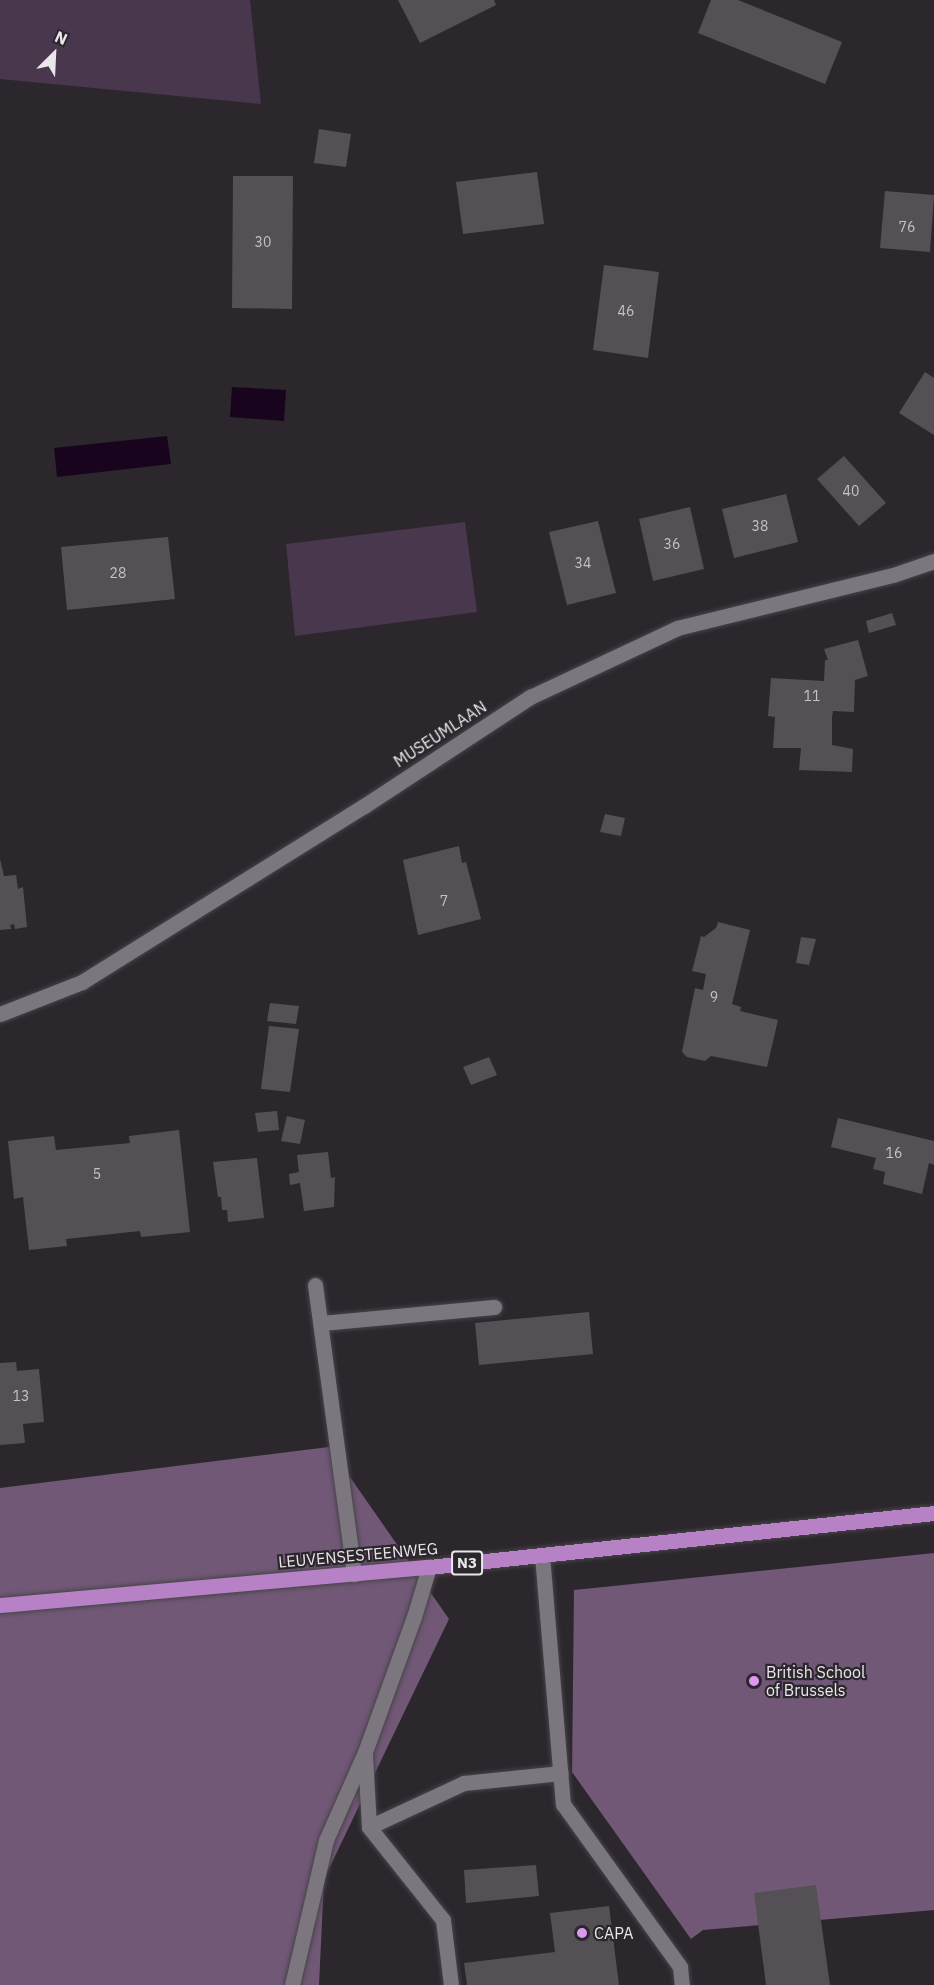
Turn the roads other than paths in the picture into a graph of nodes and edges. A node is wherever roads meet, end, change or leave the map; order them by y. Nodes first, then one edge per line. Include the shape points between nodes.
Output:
1 (934, 561) edge
2 (0, 1014) edge
3 (315, 1285) dead end
4 (494, 1307) dead end
5 (321, 1323) junction
6 (934, 1513) edge
7 (542, 1555) junction
8 (429, 1567) junction
9 (354, 1574) junction
10 (0, 1605) edge
11 (364, 1752) junction
12 (560, 1773) junction
13 (369, 1827) junction
14 (292, 1985) edge
15 (451, 1985) edge
16 (682, 1985) edge

1 - 2 street, MUSEUMLAAN via 893,575 677,627 530,697 82,982
3 - 5 street
4 - 5 street
5 - 9 street
6 - 7 main road, LEUVENSESTEENWEG / N3
7 - 8 main road, LEUVENSESTEENWEG / N3
7 - 12 street
8 - 9 main road, LEUVENSESTEENWEG / N3
8 - 11 street
9 - 10 main road, LEUVENSESTEENWEG / N3
11 - 13 street
11 - 14 street via 326,1839
12 - 13 street via 464,1783
12 - 16 street via 563,1804 680,1967
13 - 15 street via 443,1920

